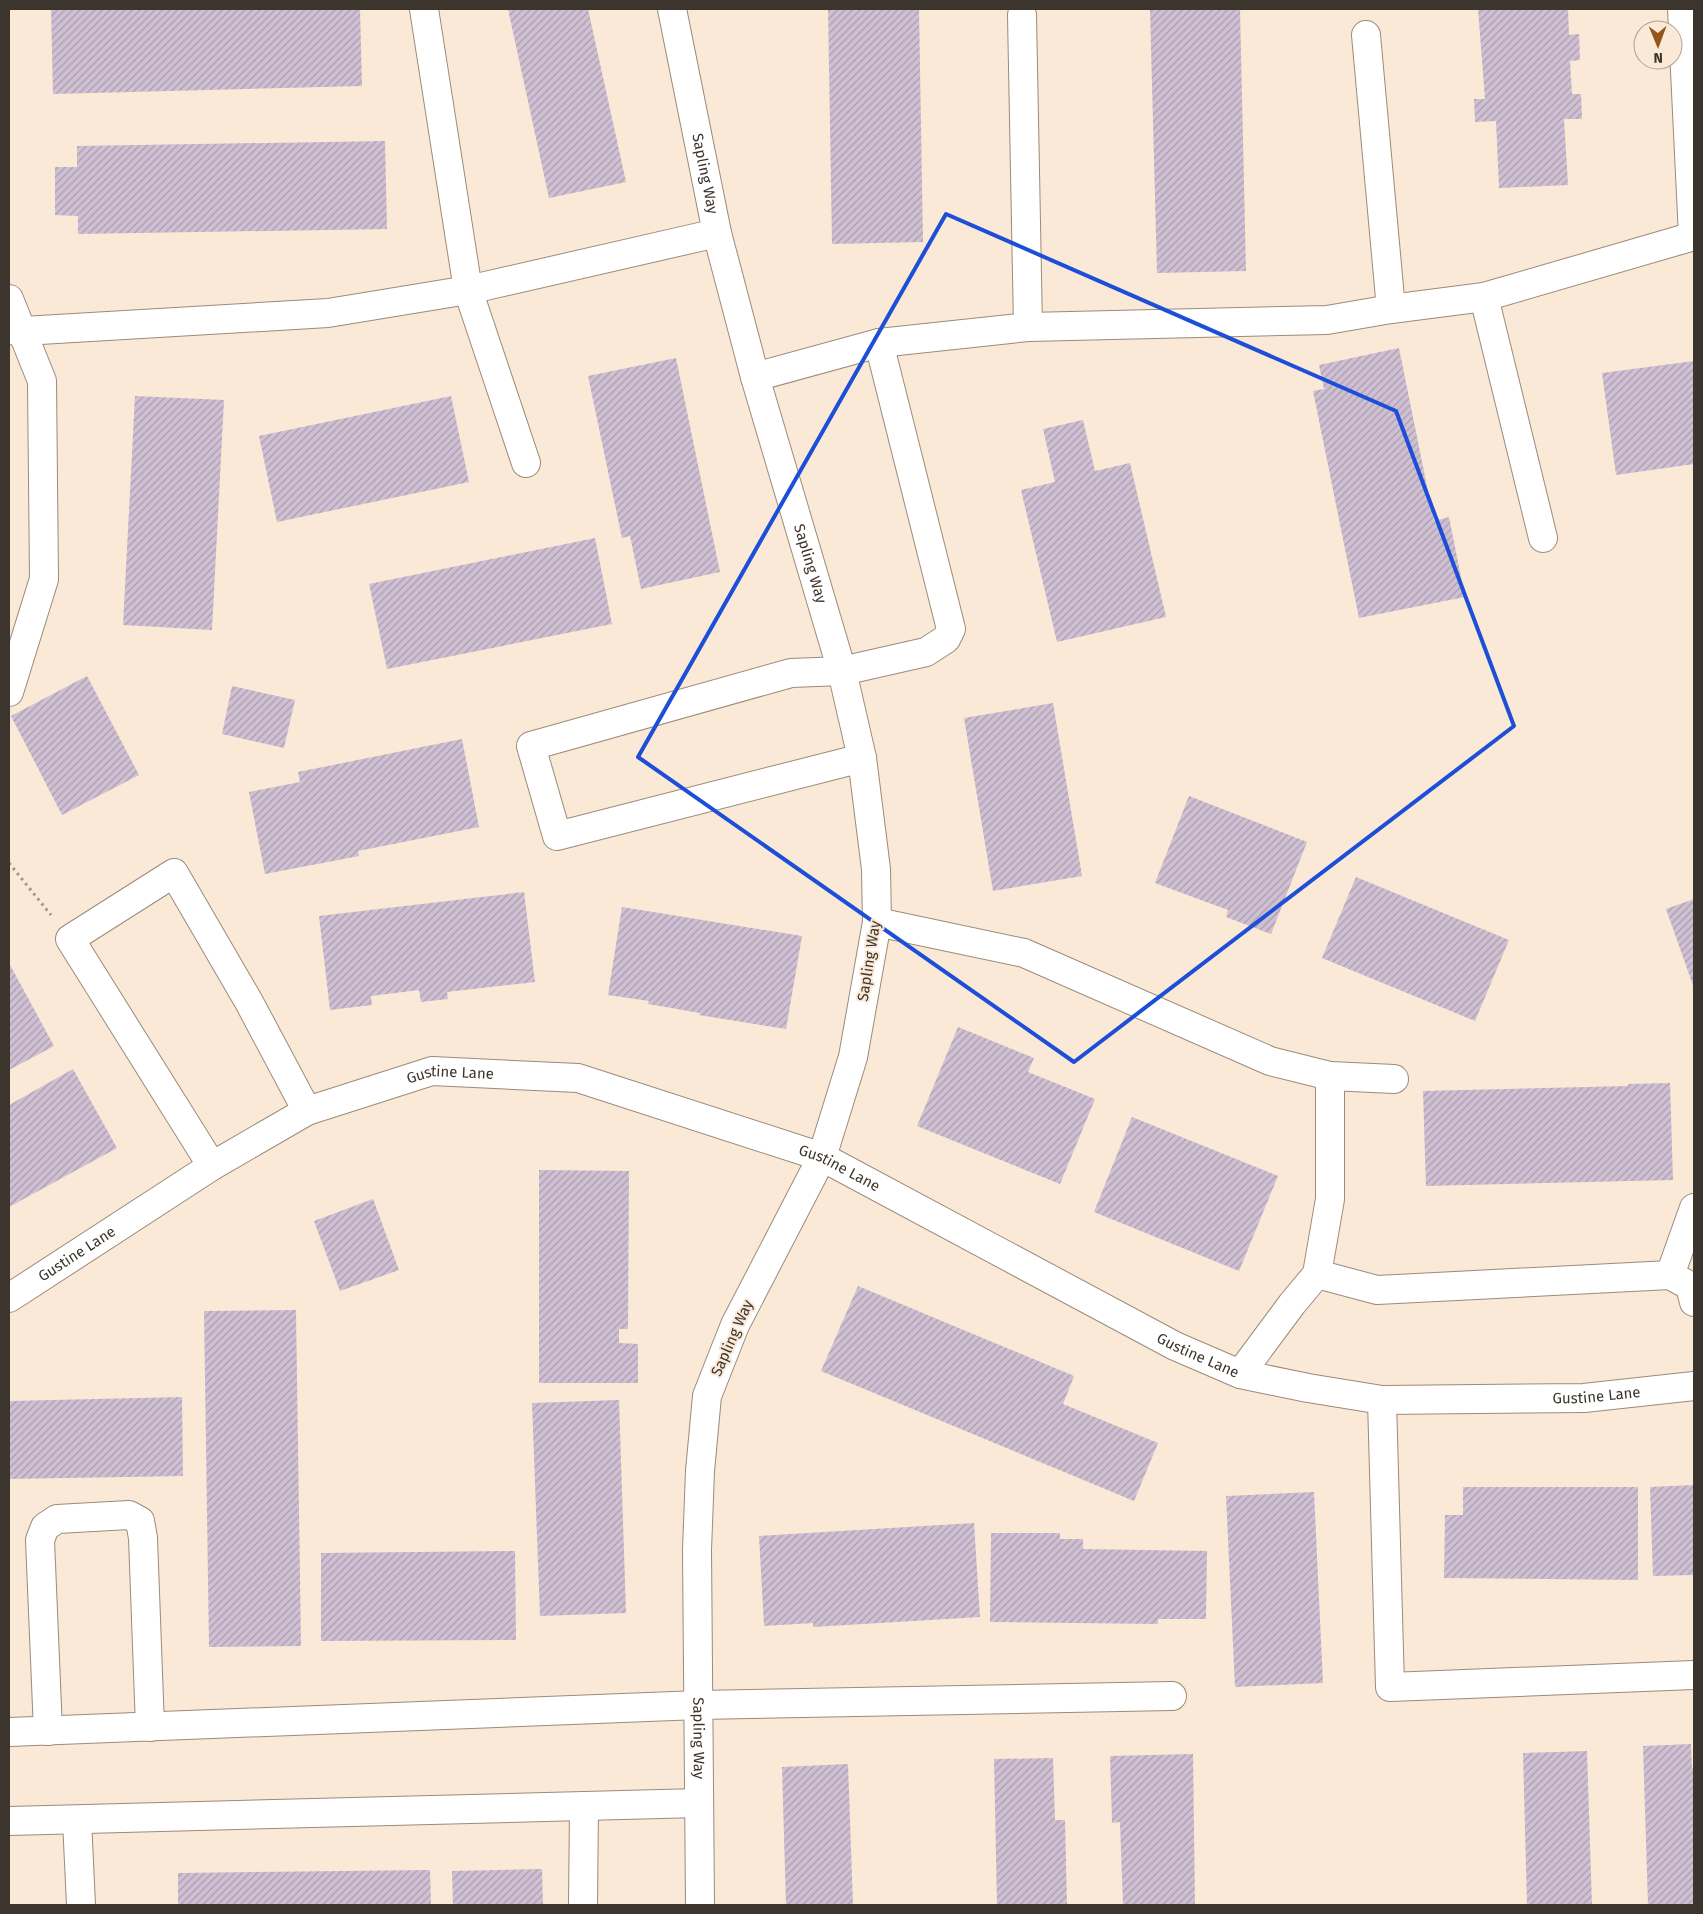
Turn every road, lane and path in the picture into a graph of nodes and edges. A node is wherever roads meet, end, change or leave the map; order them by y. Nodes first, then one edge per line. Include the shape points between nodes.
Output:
1 (424, 9) edge
2 (672, 9) edge
3 (1682, 9) edge
4 (1022, 15) dead end
5 (1366, 36) dead end
6 (717, 233) junction
7 (1693, 236) edge
8 (468, 290) junction
9 (1484, 297) junction
10 (9, 299) edge
11 (1391, 309) junction
12 (1028, 326) junction
13 (16, 331) edge
14 (879, 343) junction
15 (756, 377) junction
16 (526, 463) dead end
17 (1543, 538) dead end
18 (842, 671) junction
19 (9, 692) edge
20 (862, 758) junction
21 (9, 863) edge
22 (877, 922) junction
23 (70, 939) junction
24 (1330, 1076) junction
25 (1394, 1079) dead end
26 (307, 1111) junction
27 (822, 1157) junction
28 (212, 1166) junction
29 (1694, 1208) edge
30 (1317, 1274) junction
31 (1670, 1275) junction
32 (9, 1298) edge
33 (1694, 1302) edge
34 (1240, 1374) junction
35 (1694, 1386) edge
36 (1382, 1400) junction
37 (1694, 1675) edge
38 (1172, 1696) dead end
39 (699, 1706) junction
40 (150, 1727) junction
41 (48, 1731) junction
42 (9, 1732) edge
43 (699, 1803) junction
44 (584, 1806) junction
45 (77, 1820) junction
46 (9, 1821) edge
47 (81, 1905) edge
48 (583, 1905) edge
49 (700, 1905) edge

1 - 8 street
2 - 6 street, Sapling Way
3 - 7 street
4 - 12 street
5 - 11 street
6 - 8 street
6 - 15 street, Sapling Way
7 - 9 street
8 - 13 street via 328,313
8 - 16 street
9 - 11 street
9 - 17 street
10 - 13 street
11 - 12 street via 1327,320
12 - 14 street
13 - 19 street via 42,381 44,579
14 - 15 street
14 - 18 street via 951,629 946,639 926,652
15 - 18 street, Sapling Way
18 - 20 street, Sapling Way
18 - 20 street via 790,673 531,746 558,836
20 - 22 street, Sapling Way via 876,869
21 - 23 path
22 - 24 street via 1024,953 1270,1061
22 - 27 street, Sapling Way via 853,1057
23 - 26 street via 174,873
23 - 28 street
24 - 25 street
24 - 30 street via 1330,1199
26 - 27 street, Gustine Lane via 432,1071 578,1078
26 - 28 street, Gustine Lane
27 - 34 street, Gustine Lane via 1175,1346
27 - 39 street, Sapling Way via 735,1325 707,1396 700,1471
28 - 32 street, Gustine Lane
29 - 31 street
30 - 31 street via 1377,1290
30 - 34 street
31 - 33 street via 1690,1286
34 - 36 street, Gustine Lane
35 - 36 street, Gustine Lane via 1584,1398
36 - 37 street via 1390,1687
38 - 39 street
39 - 40 street
39 - 43 street, Sapling Way
40 - 41 street
40 - 41 street via 143,1538 140,1521 129,1515 57,1519 45,1527 40,1540
41 - 42 street
43 - 44 street
43 - 49 street, Sapling Way
44 - 45 street
44 - 48 street
45 - 46 street
45 - 47 street

